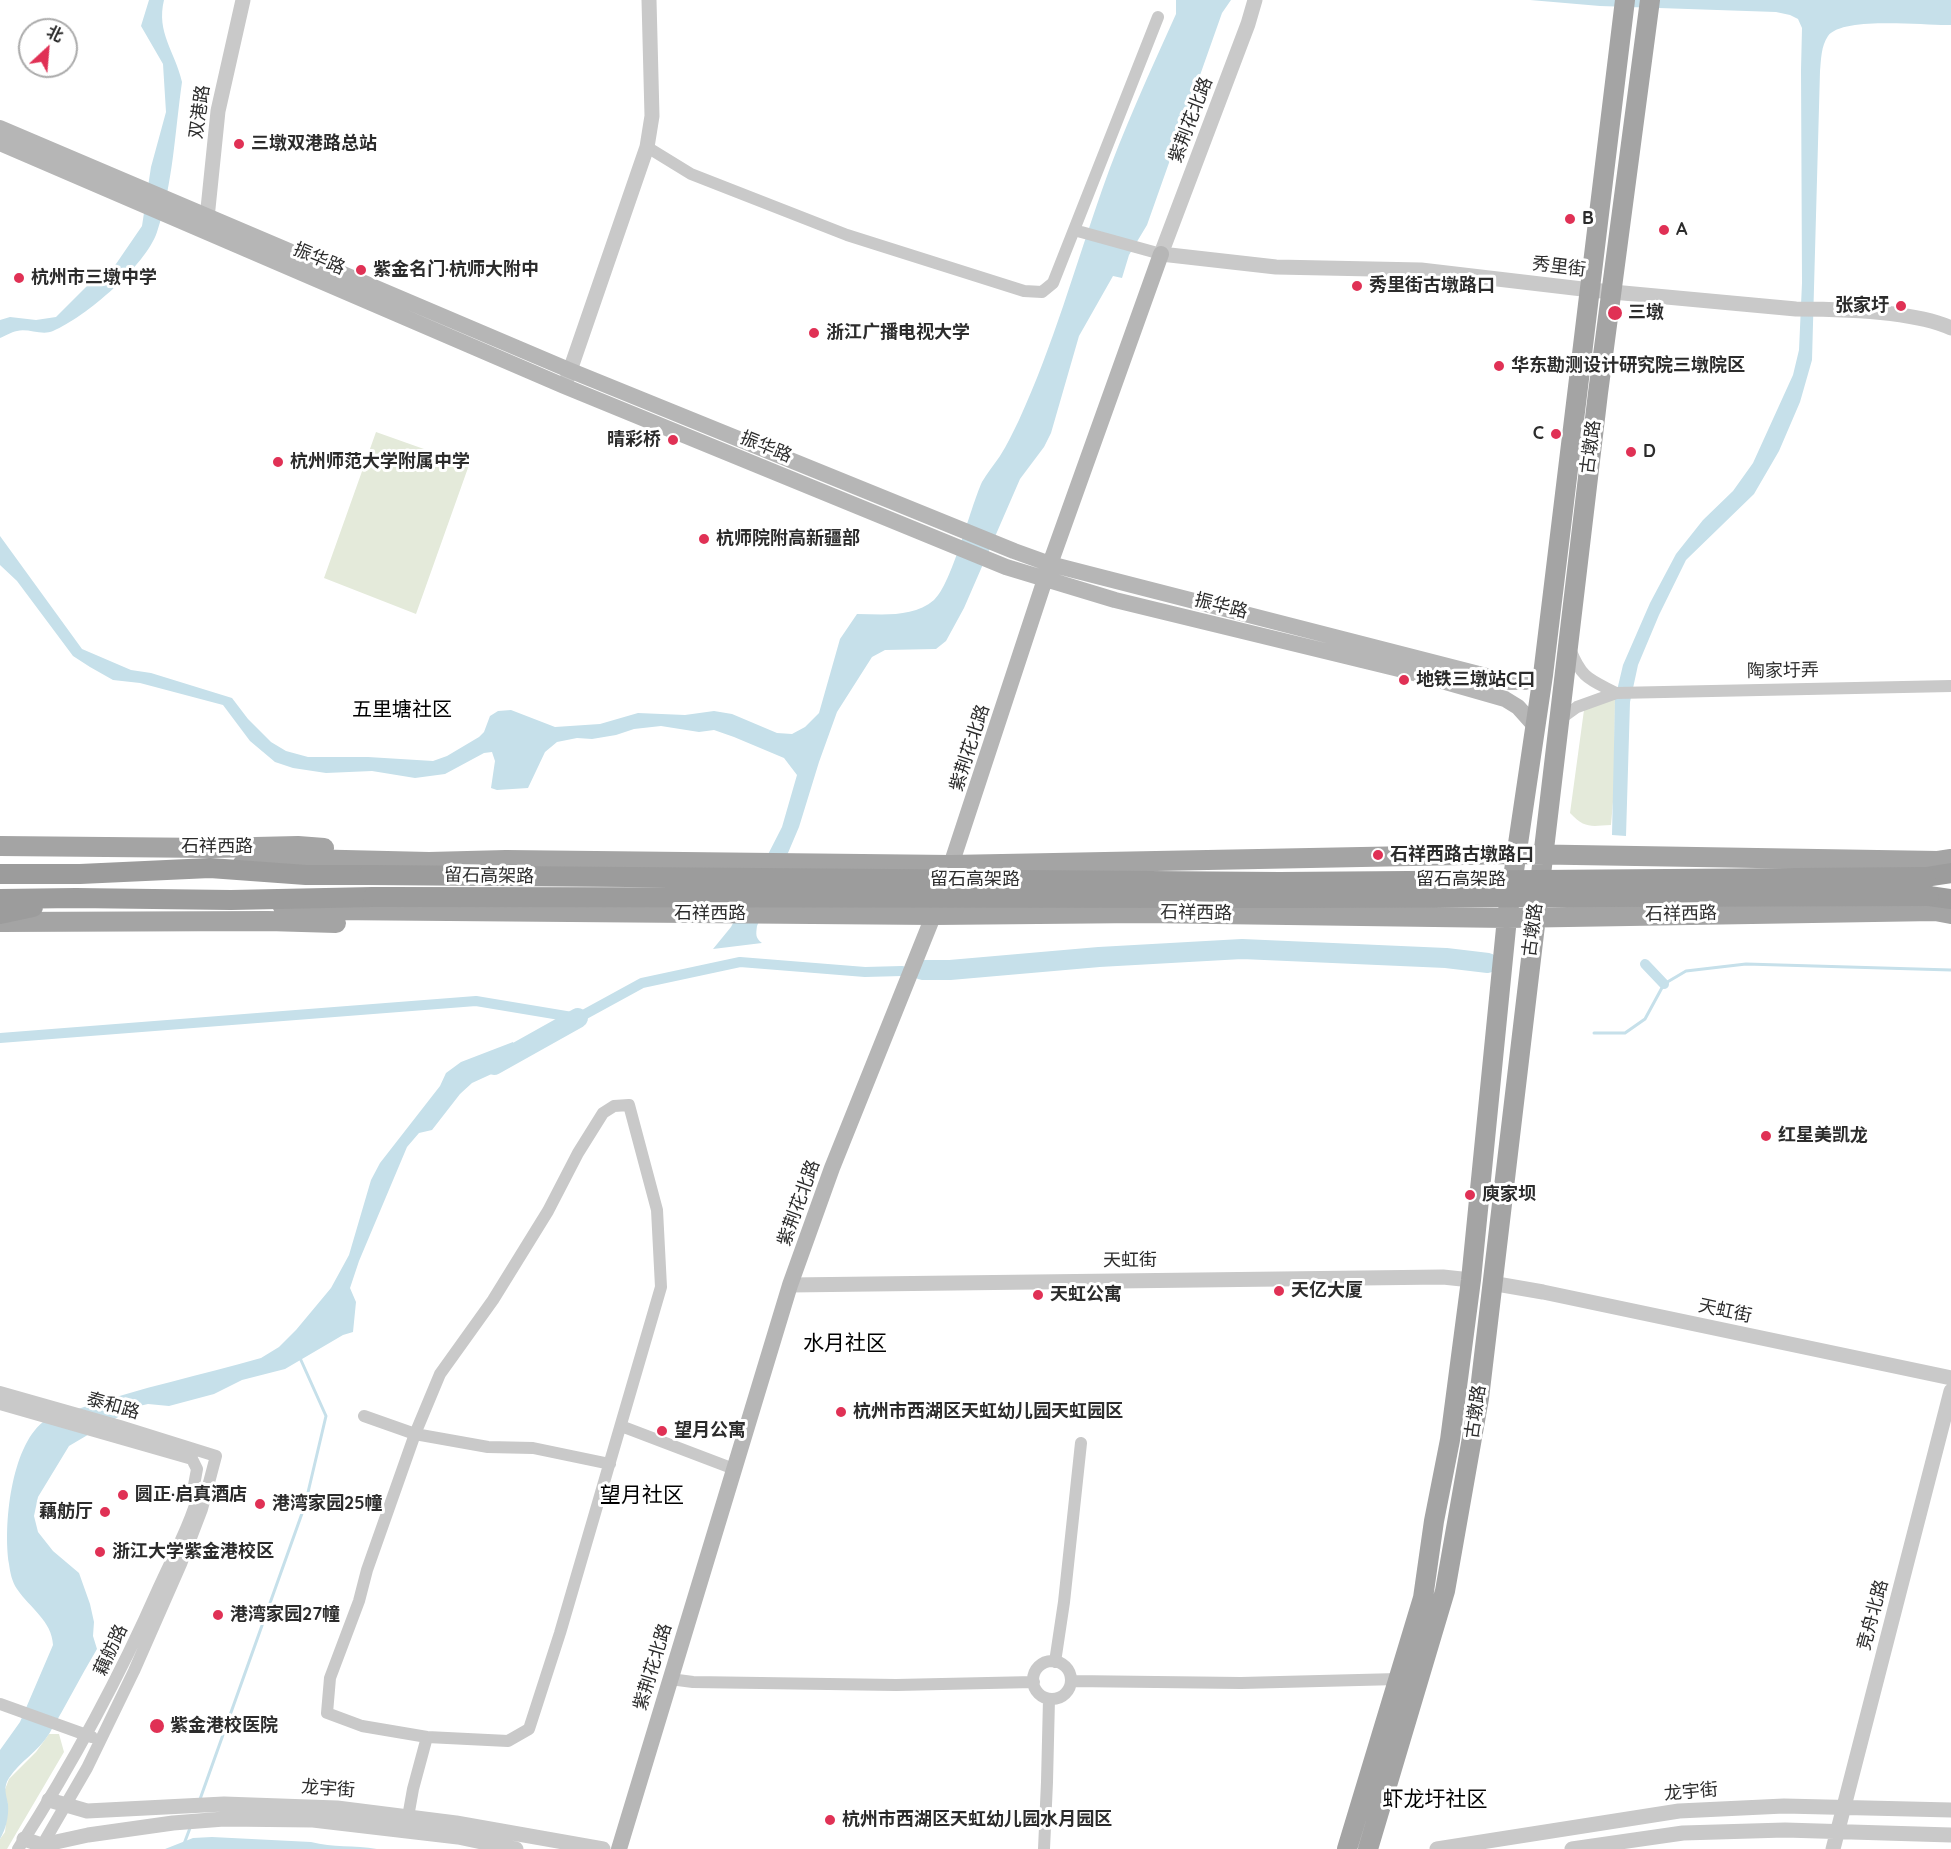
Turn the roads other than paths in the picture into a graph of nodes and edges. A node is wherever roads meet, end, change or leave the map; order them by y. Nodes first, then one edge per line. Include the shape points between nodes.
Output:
1 (243, 0) edge
2 (649, 0) edge
3 (1255, 1) edge
4 (1624, 9) edge
5 (1648, 9) edge
6 (1158, 17) dead end
7 (0, 128) edge
8 (0, 143) edge
9 (647, 147) junction
10 (139, 195) junction
11 (207, 224) junction
12 (1074, 230) junction
13 (1161, 254) junction
14 (1591, 290) junction
15 (1611, 292) junction
16 (1951, 328) edge
17 (567, 378) junction
18 (951, 534) junction
19 (1048, 572) junction
20 (1568, 645) junction
21 (1543, 675) junction
22 (1951, 686) edge
23 (1616, 693) junction
24 (1559, 720) junction
25 (1535, 726) junction
26 (0, 846) edge
27 (1515, 854) junction
28 (1542, 856) junction
29 (1951, 859) edge
30 (506, 860) junction
31 (951, 866) junction
32 (0, 867) edge
33 (210, 868) junction
34 (0, 874) edge
35 (80, 874) junction
36 (1951, 875) edge
37 (1951, 897) edge
38 (76, 898) junction
39 (0, 899) edge
40 (231, 900) junction
41 (1938, 902) edge
42 (440, 912) junction
43 (0, 914) edge
44 (934, 915) junction
45 (1535, 917) junction
46 (1507, 918) junction
47 (0, 922) edge
48 (1471, 1280) junction
49 (1491, 1283) junction
50 (790, 1285) junction
51 (1951, 1378) edge
52 (1951, 1391) edge
53 (0, 1392) edge
54 (0, 1404) edge
55 (46, 1411) junction
56 (364, 1416) dead end
57 (621, 1426) junction
58 (112, 1432) junction
59 (415, 1434) junction
60 (1080, 1443) dead end
61 (213, 1455) junction
62 (610, 1464) junction
63 (734, 1469) junction
64 (185, 1527) junction
65 (1055, 1662) junction
66 (670, 1679) junction
67 (1398, 1679) junction
68 (1071, 1681) junction
69 (1034, 1682) junction
70 (1049, 1699) junction
71 (0, 1704) edge
72 (87, 1734) junction
73 (427, 1737) junction
74 (102, 1740) junction
75 (49, 1800) junction
76 (66, 1805) junction
77 (1843, 1808) junction
78 (1951, 1810) edge
79 (224, 1812) junction
80 (408, 1817) junction
81 (1838, 1831) junction
82 (1951, 1835) edge
83 (21, 1844) edge
84 (41, 1847) edge
85 (516, 1849) edge
86 (603, 1849) edge
87 (619, 1849) edge
88 (1044, 1849) edge
89 (1347, 1849) edge
90 (1368, 1849) edge
91 (1437, 1849) edge
92 (1572, 1849) edge
93 (1833, 1849) edge

1 - 11 street, 双港路 via 218,111
2 - 9 street via 652,116
3 - 13 street, 紫荆花北路
4 - 14 main road, 古墩路
5 - 15 main road, 古墩路
6 - 12 street
7 - 10 main road, 振华路
8 - 10 main road, 振华路
9 - 12 street via 691,174 847,235 1024,291 1042,292 1053,284
9 - 17 street
10 - 11 main road, 振华路
11 - 17 main road, 振华路
12 - 13 street
13 - 14 street, 秀里街 via 1276,267 1421,270
13 - 19 main road, 紫荆花北路
14 - 15 street, 秀里街
14 - 21 main road, 古墩路
15 - 16 street, 秀里街 via 1900,315
15 - 20 main road, 古墩路
17 - 18 main road, 振华路
18 - 19 main road, 振华路 via 1014,551
18 - 19 main road, 振华路 via 1006,567
19 - 21 main road, 振华路 via 1510,682 1525,682
19 - 25 main road, 振华路 via 1126,603 1407,671 1505,699
19 - 31 main road, 紫荆花北路
20 - 23 street, 陶家圩弄 via 1581,672
20 - 24 main road, 古墩路
21 - 25 main road, 古墩路
22 - 23 street, 陶家圩弄
23 - 24 street, 陶家圩弄 via 1577,707
24 - 28 main road, 古墩路
25 - 27 main road, 古墩路
26 - 30 main road, 石祥西路 via 298,846
27 - 28 main road, 石祥西路
27 - 31 main road, 石祥西路
27 - 46 main road, 古墩路
28 - 29 main road, 石祥西路
28 - 45 main road, 古墩路
30 - 31 main road, 石祥西路
30 - 33 main road, 石祥西路 via 303,859
31 - 44 main road, 紫荆花北路
32 - 35 highway
33 - 35 highway, 留石高架路
33 - 41 highway, 留石高架路, bridge via 306,875 1279,882
34 - 35 highway, 留石高架路
36 - 41 highway
37 - 41 highway
38 - 39 highway, 留石高架路
38 - 40 highway, 留石高架路
38 - 43 highway
40 - 41 highway, 留石高架路, bridge via 373,897
40 - 42 main road, 石祥西路 via 328,910
41 - 45 main road, 石祥西路
42 - 44 main road, 石祥西路
42 - 47 main road, 石祥西路 via 369,924
44 - 46 main road, 石祥西路 via 1142,912
44 - 50 main road, 紫荆花北路 via 832,1168
45 - 46 main road, 石祥西路
45 - 49 main road, 古墩路
46 - 48 main road, 古墩路
48 - 50 street, 天虹街 via 1443,1276
48 - 67 main road, 古墩路 via 1452,1428 1423,1598
49 - 51 street, 天虹街
49 - 90 main road, 古墩路 via 1479,1398 1445,1591
50 - 63 main road, 紫荆花北路
52 - 77 street, 竞舟北路
53 - 55 street, 泰和路
54 - 55 street, 泰和路
55 - 58 street, 泰和路
56 - 59 street
57 - 59 street via 661,1287 657,1210 629,1105 614,1106 603,1113 493,1300 440,1374
57 - 62 street
57 - 63 street
58 - 61 street, 泰和路
58 - 64 street via 192,1459 197,1469
59 - 62 street via 488,1447 533,1448
59 - 73 street via 330,1678 327,1713 362,1726
60 - 65 street
61 - 64 street, 藕舫路
61 - 74 street, 藕舫路 via 202,1509 181,1564
62 - 73 street via 529,1729 507,1742
63 - 66 main road, 紫荆花北路
64 - 72 street, 藕舫路 via 130,1652
65 - 68 street via 1065,1666
65 - 69 street via 1040,1667
66 - 69 street via 896,1685
66 - 87 main road, 紫荆花北路
67 - 68 street via 1241,1683
67 - 89 main road, 古墩路
68 - 70 street via 1066,1693
69 - 70 street via 1038,1693
70 - 88 street
71 - 72 street
72 - 74 street
72 - 75 street, 藕舫路
73 - 80 street
74 - 76 street, 藕舫路
75 - 76 street, 龙宇街
75 - 83 street, 藕舫路
76 - 79 street, 龙宇街 via 87,1811 176,1806
76 - 84 street, 藕舫路
77 - 78 street, 龙宇街
77 - 81 street, 竞舟北路
77 - 91 street, 龙宇街 via 1784,1806 1679,1811
79 - 80 street, 龙宇街 via 337,1808
79 - 84 street, 龙宇街
79 - 85 street, 龙宇街 via 458,1837
80 - 86 street, 龙宇街
81 - 82 street
81 - 92 street via 1683,1833
81 - 93 street, 竞舟北路
83 - 84 street

